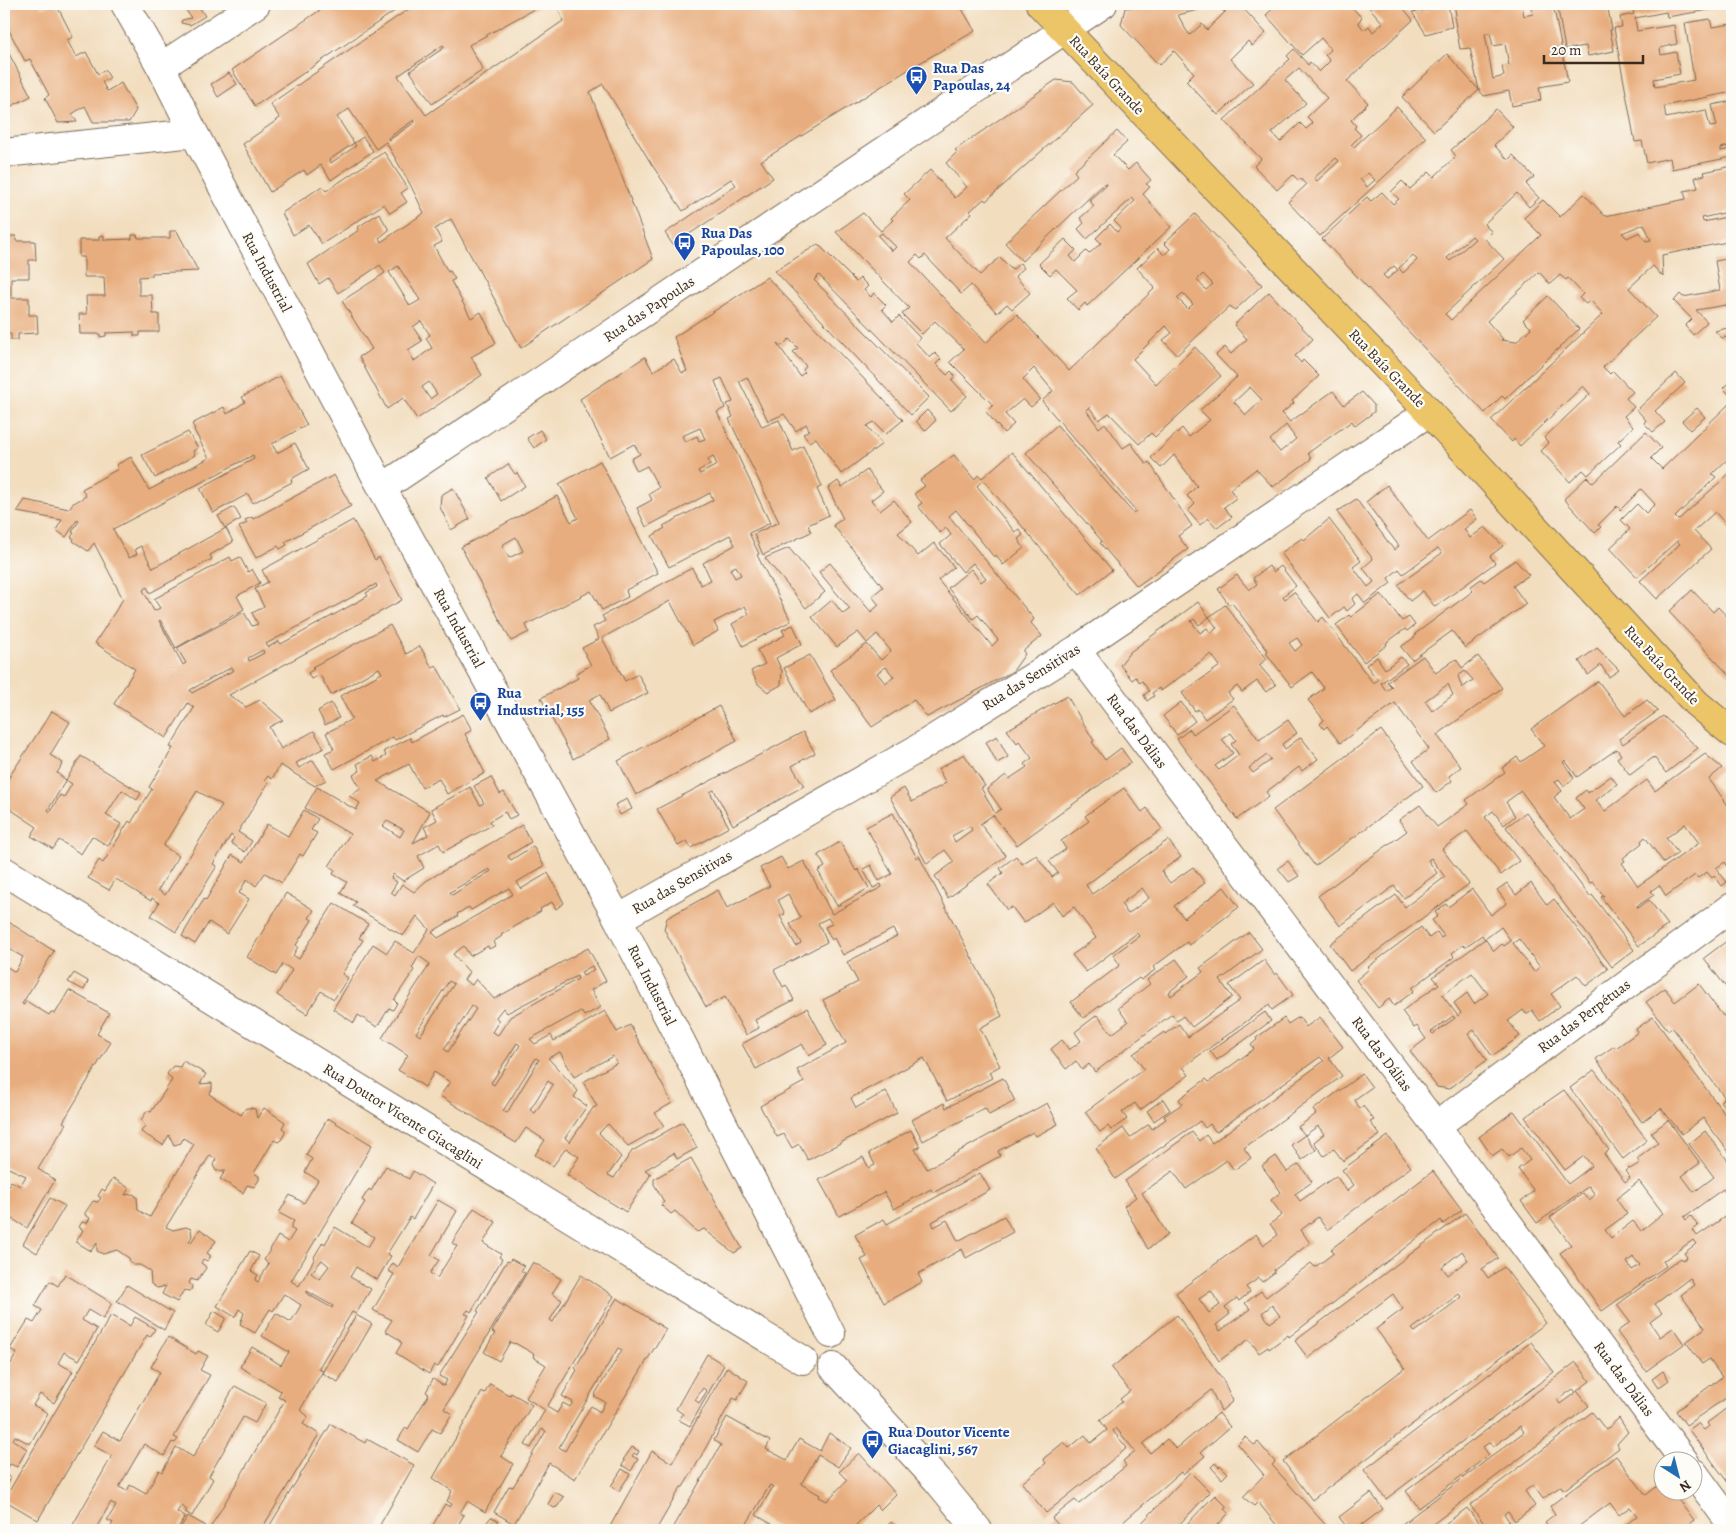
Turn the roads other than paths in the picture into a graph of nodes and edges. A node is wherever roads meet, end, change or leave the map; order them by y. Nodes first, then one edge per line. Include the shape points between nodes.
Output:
1 (125, 4) edge
2 (256, 4) edge
3 (1040, 4) edge
4 (1104, 4) edge
5 (1064, 29) junction
6 (161, 67) junction
7 (194, 133) junction
8 (4, 153) edge
9 (1429, 412) junction
10 (382, 488) junction
11 (1076, 650) junction
12 (1732, 733) edge
13 (4, 870) edge
14 (1732, 907) edge
15 (618, 919) junction
16 (1436, 1126) junction
17 (831, 1334) junction
18 (803, 1360) junction
19 (833, 1367) junction
20 (1678, 1452) edge
21 (1704, 1486) edge
22 (1731, 1522) edge
23 (978, 1530) edge

1 - 6 street, Rua Industrial
2 - 6 street
3 - 5 main road, Rua Baía Grande
4 - 5 street, Rua das Papoulas
5 - 9 main road, Rua Baía Grande
5 - 10 street, Rua das Papoulas
6 - 7 street, Rua Industrial
7 - 8 street
7 - 10 street, Rua Industrial
9 - 11 street, Rua das Sensitivas
9 - 12 main road, Rua Baía Grande via 1696,703
10 - 15 street, Rua Industrial
11 - 15 street, Rua das Sensitivas via 919,748
11 - 16 street, Rua das Dálias
13 - 18 street, Rua Doutor Vicente Giacaglini
14 - 16 street, Rua das Perpétuas
15 - 17 street, Rua Industrial
16 - 20 street, Rua das Dálias
17 - 18 street via 816,1332 807,1338 801,1352
17 - 19 street via 840,1350 839,1360
18 - 19 street via 809,1367 822,1372
19 - 23 street via 938,1480
21 - 22 street

